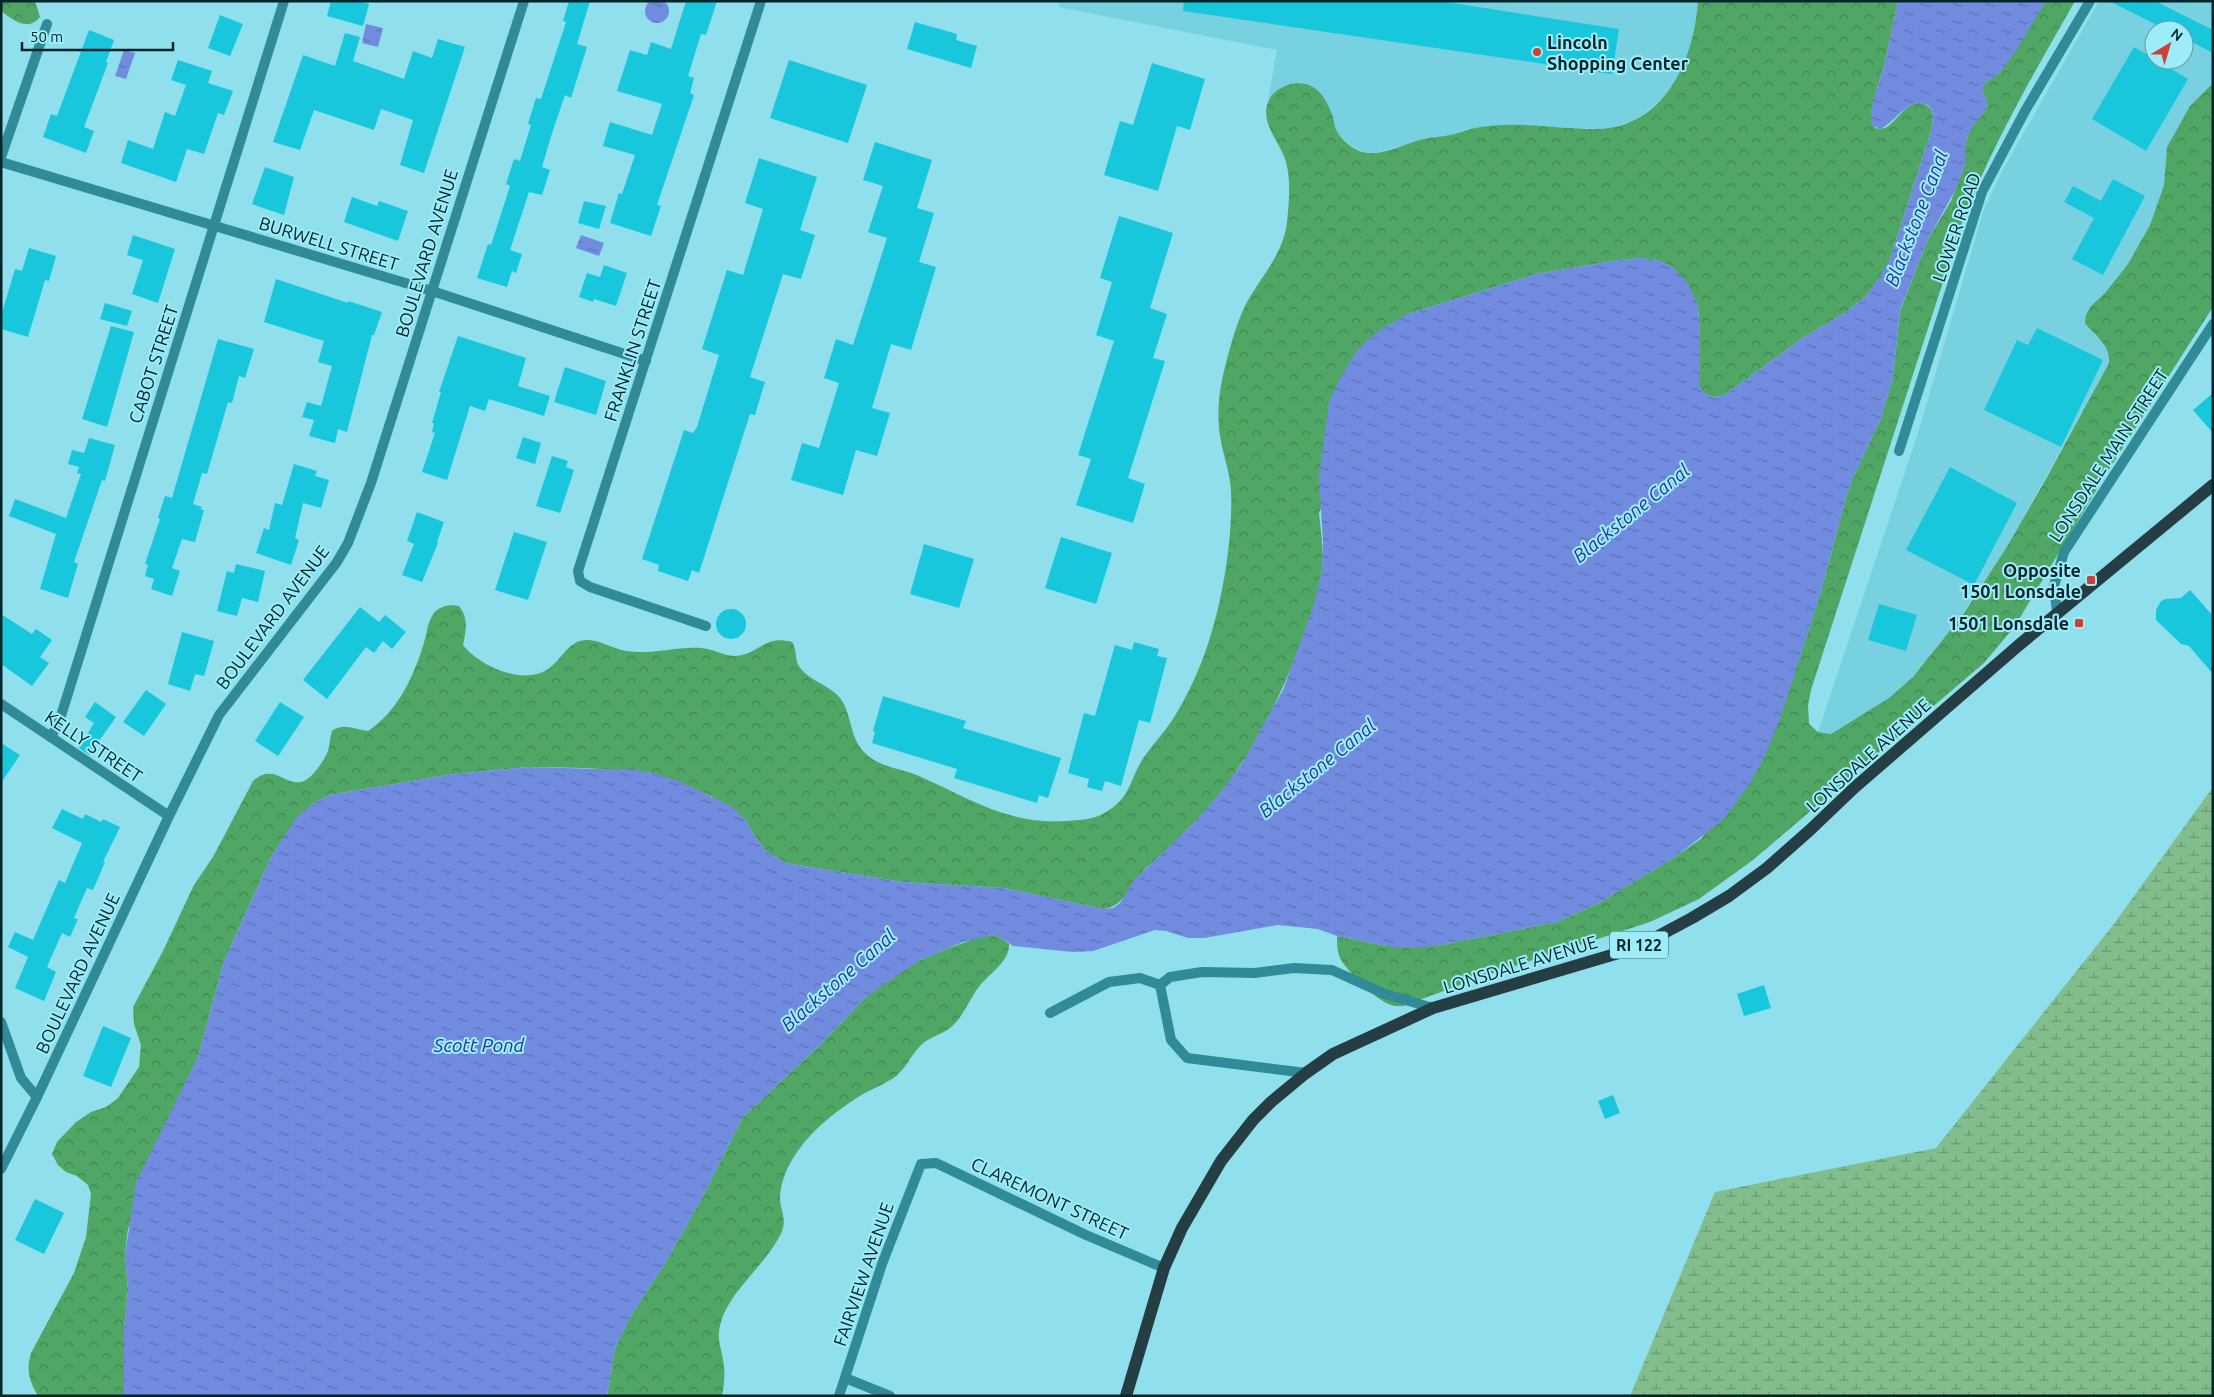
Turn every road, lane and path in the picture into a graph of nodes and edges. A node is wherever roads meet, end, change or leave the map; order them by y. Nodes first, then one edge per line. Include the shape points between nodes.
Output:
1 (284, 1) edge
2 (524, 1) edge
3 (761, 1) edge
4 (2090, 1) edge
5 (47, 24) dead end
6 (1, 157) edge
7 (1, 162) edge
8 (215, 225) junction
9 (432, 291) junction
10 (2213, 324) edge
11 (646, 361) junction
12 (1899, 451) dead end
13 (2213, 486) edge
14 (2057, 612) junction
15 (706, 626) dead end
16 (1, 704) edge
17 (51, 737) junction
18 (169, 816) junction
19 (1160, 985) junction
20 (1433, 1008) junction
21 (1050, 1013) dead end
22 (1, 1022) edge
23 (1306, 1072) junction
24 (37, 1097) junction
25 (921, 1164) joint
26 (1, 1169) edge
27 (1164, 1268) junction
28 (844, 1378) junction
29 (839, 1396) edge
30 (890, 1396) edge
31 (1126, 1396) edge

1 - 8 street, CABOT STREET
2 - 9 street, BOULEVARD AVENUE
3 - 11 street, FRANKLIN STREET
4 - 12 street, LOWER ROAD via 1982,192
5 - 6 street
7 - 8 street, BURWELL STREET
8 - 9 street, BURWELL STREET
8 - 17 street, CABOT STREET via 60,720
9 - 11 street, BURWELL STREET
9 - 18 street, BOULEVARD AVENUE via 371,483 348,543 323,582 219,715
10 - 14 street, LONSDALE MAIN STREET via 2064,552 2054,586
11 - 15 street, FRANKLIN STREET via 578,571 580,582
13 - 14 main road, LONSDALE AVENUE / RI 122
14 - 20 main road, LONSDALE AVENUE / RI 122 via 1854,788 1803,837 1729,896 1649,941 1622,952
16 - 17 street, KELLY STREET
17 - 18 street, KELLY STREET
18 - 24 street, BOULEVARD AVENUE
19 - 20 street via 1170,977 1202,972 1255,973 1294,968 1332,970 1385,994
19 - 21 street via 1140,978 1108,982
19 - 23 street via 1171,1040 1187,1058
20 - 23 main road, LONSDALE AVENUE / RI 122 via 1333,1054
22 - 24 street via 21,1078
23 - 27 main road, LONSDALE AVENUE / RI 122 via 1253,1120 1221,1161 1196,1202
24 - 26 street, BOULEVARD AVENUE
25 - 27 street, CLAREMONT STREET via 936,1163 1086,1235
25 - 28 street, FAIRVIEW AVENUE via 882,1264
27 - 31 main road, LONSDALE AVENUE / RI 122
28 - 29 street, FAIRVIEW AVENUE
28 - 30 street

